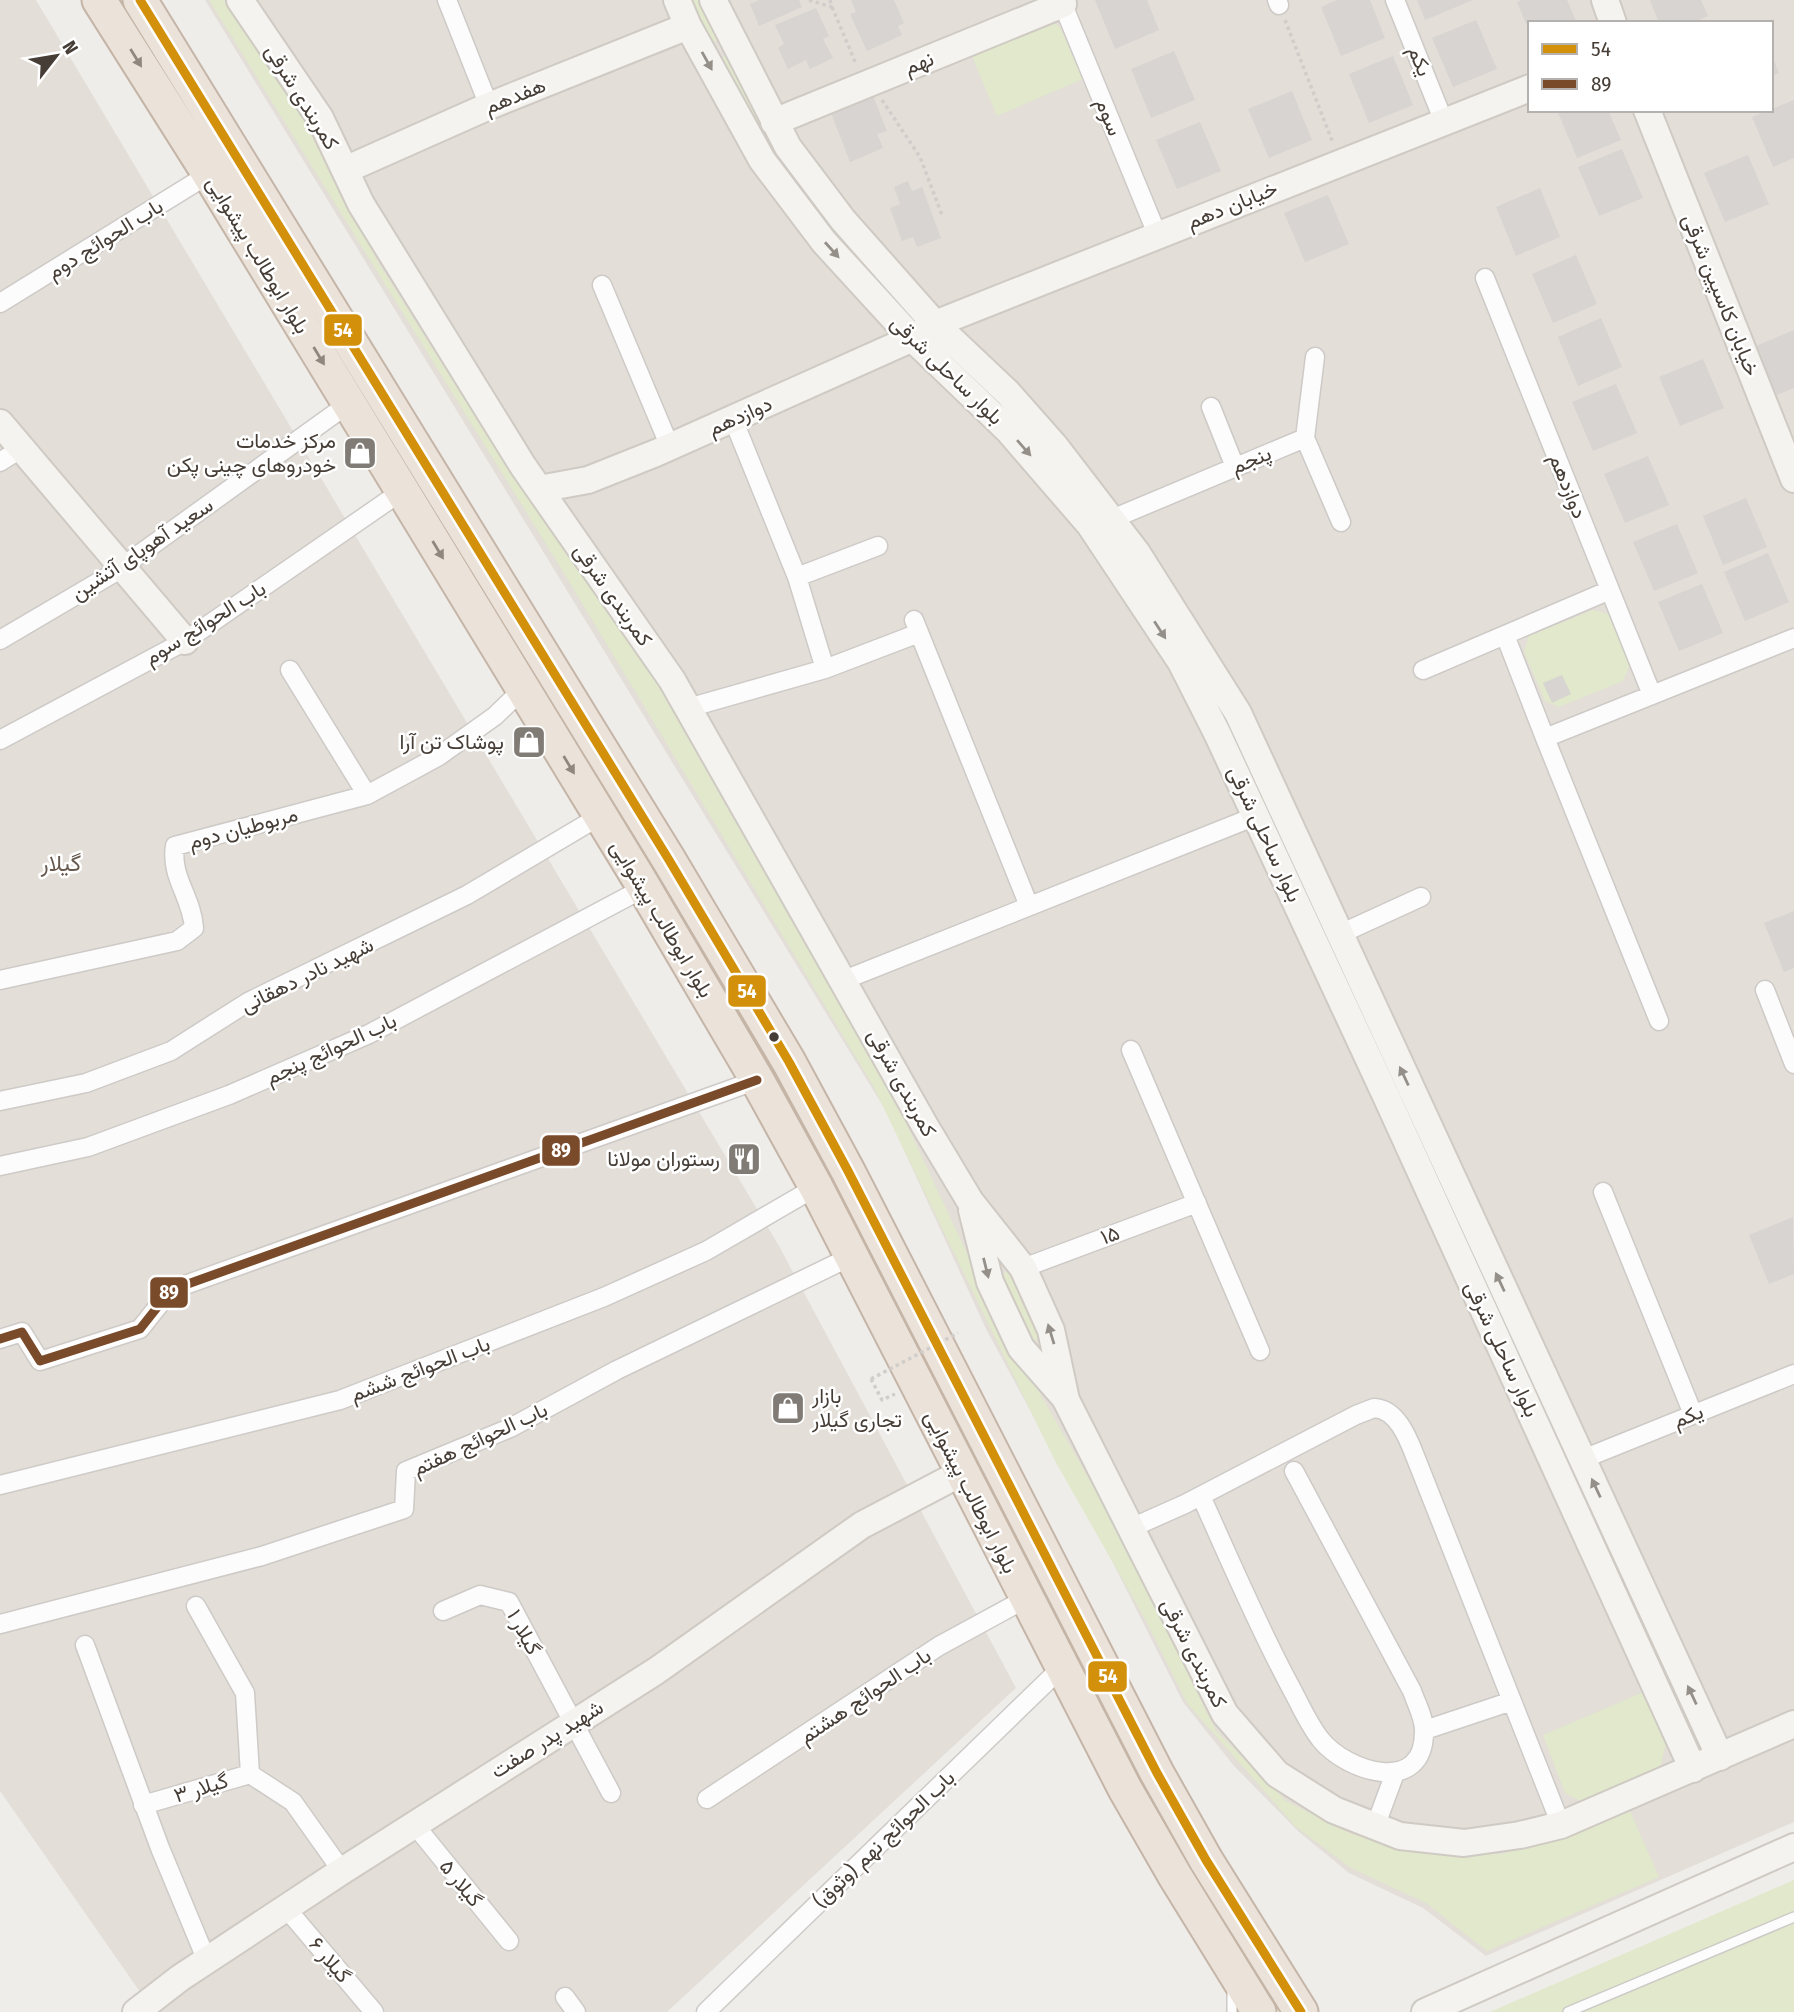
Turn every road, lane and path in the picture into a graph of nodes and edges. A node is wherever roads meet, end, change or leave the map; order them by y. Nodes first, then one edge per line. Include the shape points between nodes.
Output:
1 (99, 0) edge
2 (139, 0) edge
3 (240, 0) edge
4 (447, 0) edge
5 (677, 0) edge
6 (713, 0) edge
7 (809, 0) edge
8 (830, 0) edge
9 (1395, 0) edge
10 (1605, 0) edge
11 (1062, 2) edge
12 (1278, 2) edge
13 (832, 7) junction
14 (1612, 21) edge
15 (688, 26) junction
16 (868, 84) junction
17 (1528, 89) edge
18 (489, 106) junction
19 (1648, 112) edge
20 (774, 122) junction
21 (1444, 122) junction
22 (238, 157) junction
23 (1341, 162) junction
24 (345, 170) junction
25 (209, 174) junction
26 (942, 215) dead end
27 (1157, 234) junction
28 (1485, 278) dead end
29 (602, 285) dead end
30 (0, 303) edge
31 (924, 331) junction
32 (1315, 357) dead end
33 (348, 404) junction
34 (1211, 407) dead end
35 (733, 419) junction
36 (0, 423) edge
37 (1305, 438) junction
38 (670, 447) junction
39 (11, 455) edge
40 (1234, 467) junction
41 (1794, 479) edge
42 (539, 489) junction
43 (401, 491) junction
44 (1112, 519) junction
45 (1341, 522) dead end
46 (878, 546) dead end
47 (123, 565) junction
48 (797, 577) junction
49 (1610, 590) junction
50 (1505, 635) junction
51 (1794, 638) edge
52 (0, 640) edge
53 (185, 641) junction
54 (825, 669) junction
55 (290, 670) dead end
56 (1423, 670) dead end
57 (523, 689) junction
58 (1652, 695) junction
59 (688, 708) junction
60 (1545, 738) junction
61 (0, 740) edge
62 (367, 795) junction
63 (1280, 804) junction
64 (600, 816) junction
65 (1256, 816) junction
66 (644, 888) junction
67 (1421, 897) dead end
68 (1030, 906) junction
69 (1338, 935) junction
70 (0, 980) edge
71 (844, 980) junction
72 (1765, 990) dead end
73 (1659, 1021) dead end
74 (1131, 1050) dead end
75 (1794, 1064) edge
76 (757, 1080) junction
77 (0, 1101) edge
78 (0, 1166) edge
79 (816, 1187) junction
80 (1603, 1192) dead end
81 (970, 1201) junction
82 (1197, 1203) junction
83 (850, 1257) junction
84 (1023, 1268) junction
85 (958, 1333) dead end
86 (0, 1339) edge
87 (1260, 1351) dead end
88 (1794, 1374) edge
89 (882, 1400) dead end
90 (1066, 1400) junction
91 (1693, 1414) junction
92 (1583, 1459) junction
93 (1294, 1471) dead end
94 (961, 1473) junction
95 (0, 1485) edge
96 (1205, 1505) dead end
97 (1132, 1528) junction
98 (1027, 1598) junction
99 (195, 1606) dead end
100 (443, 1611) dead end
101 (0, 1624) edge
102 (85, 1645) dead end
103 (1062, 1667) junction
104 (1512, 1701) junction
105 (572, 1724) junction
106 (1794, 1724) edge
107 (1425, 1730) junction
108 (1720, 1757) junction
109 (1693, 1769) junction
110 (250, 1773) junction
111 (1395, 1773) junction
112 (611, 1793) dead end
113 (707, 1799) dead end
114 (143, 1805) junction
115 (414, 1824) junction
116 (1561, 1825) junction
117 (1375, 1827) junction
118 (1794, 1847) edge
119 (342, 1871) junction
120 (286, 1908) junction
121 (1794, 1917) edge
122 (509, 1941) dead end
123 (207, 1961) junction
124 (1232, 1968) junction
125 (565, 1997) dead end
126 (136, 2012) edge
127 (374, 2012) edge
128 (576, 2012) edge
129 (706, 2012) edge
130 (1232, 2012) edge
131 (1259, 2012) edge
132 (1301, 2012) edge
133 (1425, 2012) edge
134 (1568, 2012) edge

1 -> 25 highway, بلوار ابوطالب پیشوایی
2 - 22 highway, بلوار ابوطالب پیشوایی
3 - 24 street, کمربندی شرقی via 320,118
4 - 18 street
5 - 15 street, بلوار ساحلی شرقی
6 - 20 street, بلوار ساحلی شرقی
7 - 13 path
8 - 13 path
9 - 21 street, یکم
10 - 14 street
11 - 16 street, نهم
11 - 27 street, سوم
12 - 23 path
13 - 16 path
15 - 18 street, هفدهم
15 -> 31 street, بلوار ساحلی شرقی via 762,160 824,242
16 - 20 street, نهم
16 - 26 path via 920,157
17 - 21 street, خیابان دهم
18 - 24 street, هفدهم
19 - 41 street, خیابان کاسپین شرقی
20 - 31 street, بلوار ساحلی شرقی
21 - 23 street, خیابان دهم
22 - 25 highway
22 - 132 highway, بلوار ابوطالب پیشوایی via 789,1062 1157,1773
23 - 27 street, خیابان دهم
24 - 42 street, کمربندی شرقی via 429,319
25 - 30 street, باب الحوائج دوم
25 -> 33 highway, بلوار ابوطالب پیشوایی
27 - 31 street, خیابان دهم
28 - 49 street, دوازدهم
29 - 38 street
31 - 35 street, دوازدهم
31 - 44 street, بلوار ساحلی شرقی via 1008,393
31 -> 65 street, بلوار ساحلی شرقی via 1090,524 1181,662
32 - 37 street
33 - 43 highway, بلوار ابوطالب پیشوایی
33 - 47 street, سعید آهوپای آتشین
34 - 40 street
35 - 38 street, دوازدهم
35 - 48 street
36 - 39 street
37 - 40 street, پنجم
37 - 45 street
38 - 42 street, دوازدهم via 588,480
39 - 47 street
40 - 44 street, پنجم
42 - 59 street, کمربندی شرقی
43 - 53 street, باب الحوائج سوم
43 -> 57 highway, بلوار ابوطالب پیشوایی
44 - 63 street, بلوار ساحلی شرقی via 1238,713
46 - 48 street
47 - 52 street, سعید آهوپای آتشین
47 - 53 street
48 - 54 street
49 - 50 street
49 - 58 street, دوازدهم
50 - 56 street
50 - 60 street
51 - 58 street
53 - 61 street, باب الحوائج سوم
54 - 59 street
54 - 68 street via 916,626
55 - 62 street
57 - 62 street, مربوطیان دوم via 495,716 439,756
57 -> 64 highway, بلوار ابوطالب پیشوایی
58 - 60 street
59 - 71 street, کمربندی شرقی
60 - 73 street
62 - 70 street, مربوطیان دوم via 175,846 172,862 194,928 177,941
63 - 65 street
63 - 69 street, بلوار ساحلی شرقی
64 - 66 highway, بلوار ابوطالب پیشوایی
64 - 77 street, شهید نادر دهقانی via 467,895 248,1002 171,1051 86,1083
65 - 68 street
65 - 109 street, بلوار ساحلی شرقی
66 - 76 highway, بلوار ابوطالب پیشوایی
66 - 78 street, باب الحوائج پنجم via 369,1034 229,1095 88,1147
67 - 69 street
68 - 71 street
92 -> 69 street, بلوار ساحلی شرقی
71 - 81 street, کمربندی شرقی
72 - 75 street
74 - 82 street
76 - 79 highway, بلوار ابوطالب پیشوایی
76 - 86 street via 171,1290 140,1329 40,1361 22,1332
79 - 83 highway, بلوار ابوطالب پیشوایی
79 - 95 street, باب الحوائج ششم via 706,1251 604,1297 341,1400
80 - 91 street
81 - 84 street, کمربندی شرقی
81 -> 90 street, کمربندی شرقی via 990,1282 1021,1348
82 - 84 street, ۱۵
82 - 87 street
83 - 94 highway, بلوار ابوطالب پیشوایی
83 - 101 street, باب الحوائج هفتم via 617,1370 510,1428 406,1471 404,1509 262,1556
90 -> 84 street, کمربندی شرقی via 1051,1330
85 - 89 path, bridge via 871,1379
88 - 91 street, یکم
90 - 97 street, کمربندی شرقی
91 - 92 street, یکم
108 -> 92 street, بلوار ساحلی شرقی
93 - 107 street via 1412,1691
94 - 98 highway, بلوار ابوطالب پیشوایی
94 - 105 street, شهید پدر صفت via 862,1525 656,1671
96 - 111 street via 1277,1660 1321,1740 1341,1758 1368,1772
97 - 104 street via 1356,1415 1380,1408 1404,1431
97 - 117 street, کمربندی شرقی via 1225,1714 1277,1774 1334,1810
98 - 103 highway, بلوار ابوطالب پیشوایی
98 - 113 street, باب الحوائج هشتم via 939,1646
99 - 110 street via 246,1693
100 - 105 street, گیلار ۱ via 480,1595 509,1602
102 - 114 street
103 - 124 highway, بلوار ابوطالب پیشوایی via 1125,1789
103 - 129 street, باب الحوائج نهم (وثوق)
104 - 107 street
104 - 116 street
105 - 112 street, گیلار ۱
105 - 115 street, شهید پدر صفت
106 - 108 street, کمربندی شرقی
107 - 111 street via 1420,1752 1411,1765
108 - 109 street, کمربندی شرقی
109 - 116 street, کمربندی شرقی
110 - 114 street, گیلار ۳
110 - 119 street, گیلار ۳ via 293,1802
111 - 117 street
114 - 123 street
115 - 119 street, شهید پدر صفت
115 - 122 street, گیلار ۵
116 - 117 street, کمربندی شرقی via 1464,1843 1399,1836
118 - 133 street
119 - 120 street, شهید پدر صفت
120 - 123 street, شهید پدر صفت
120 - 127 street, گیلار ۶
121 - 134 lane
123 - 126 street, شهید پدر صفت
124 - 130 lane
124 - 131 highway, بلوار ابوطالب پیشوایی
125 - 128 street

